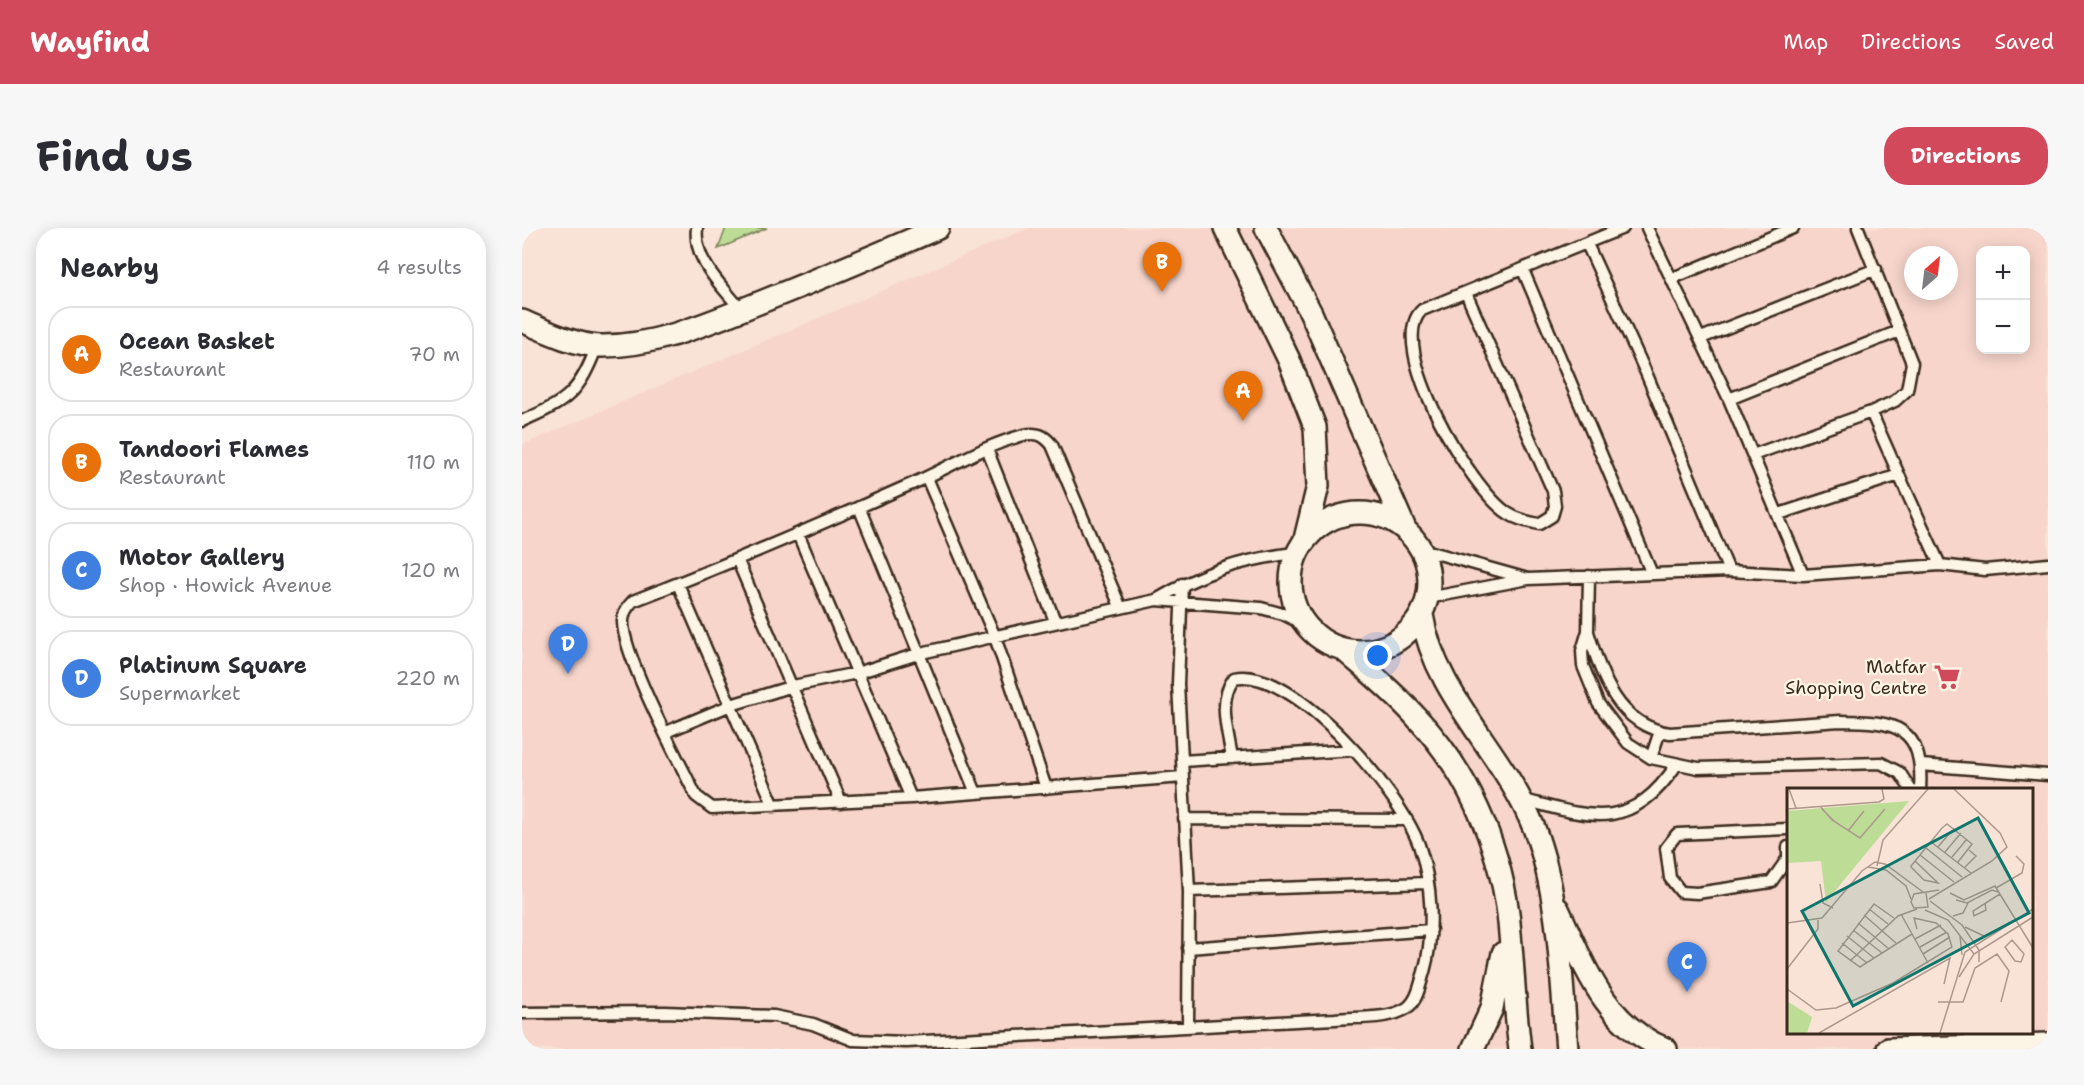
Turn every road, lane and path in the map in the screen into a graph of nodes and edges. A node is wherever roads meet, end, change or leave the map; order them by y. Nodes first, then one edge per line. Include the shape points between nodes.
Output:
1 (697, 228) edge
2 (938, 228) edge
3 (1225, 228) edge
4 (1266, 228) edge
5 (1623, 228) edge
6 (1647, 228) edge
7 (1793, 228) edge
8 (1858, 228) edge
9 (1587, 244) junction
10 (1876, 269) junction
11 (1523, 270) junction
12 (1673, 278) junction
13 (1466, 293) junction
14 (741, 310) junction
15 (522, 321) edge
16 (1899, 331) junction
17 (1701, 338) junction
18 (597, 346) junction
19 (1729, 399) junction
20 (1871, 412) junction
21 (522, 421) edge
22 (987, 449) junction
23 (1753, 454) junction
24 (1899, 475) junction
25 (927, 478) junction
26 (859, 507) junction
27 (1779, 514) junction
28 (1406, 531) junction
29 (798, 534) junction
30 (1299, 547) junction
31 (1421, 549) junction
32 (737, 559) junction
33 (2048, 564) edge
34 (1940, 565) junction
35 (1729, 571) junction
36 (1652, 574) junction
37 (1803, 575) junction
38 (1589, 576) junction
39 (1528, 579) junction
40 (678, 584) junction
41 (1182, 584) junction
42 (1156, 600) junction
43 (1181, 603) junction
44 (1120, 606) junction
45 (1425, 606) junction
46 (1055, 621) junction
47 (1305, 626) junction
48 (1588, 631) junction
49 (994, 637) junction
50 (1344, 650) junction
51 (921, 653) junction
52 (857, 673) junction
53 (793, 686) junction
54 (731, 705) junction
55 (1660, 731) junction
56 (666, 732) junction
57 (1354, 750) junction
58 (1232, 758) junction
59 (1651, 758) junction
60 (1182, 761) junction
61 (1677, 764) junction
62 (1921, 765) junction
63 (2048, 775) edge
64 (1183, 777) junction
65 (1046, 788) junction
66 (1910, 788) edge
67 (1920, 788) edge
68 (976, 793) junction
69 (911, 798) junction
70 (1520, 799) junction
71 (841, 802) junction
72 (774, 806) junction
73 (1184, 819) junction
74 (1407, 820) junction
75 (1787, 829) edge
76 (1787, 859) edge
77 (1426, 883) junction
78 (1189, 891) junction
79 (1551, 892) junction
80 (1508, 913) junction
81 (1431, 930) junction
82 (1188, 948) junction
83 (522, 1013) edge
84 (1188, 1027) junction
85 (1931, 1043) edge
86 (2048, 1044) edge
87 (1473, 1049) edge
88 (1520, 1049) edge
89 (1567, 1049) edge
90 (1666, 1049) edge
91 (1888, 1049) edge

1 - 14 lane via 699,257
2 - 14 street
3 - 30 street via 1289,360 1316,427 1318,486
4 - 28 street via 1311,313
5 - 9 lane
6 - 12 lane
7 - 12 lane
8 - 10 lane
9 - 11 lane
9 - 35 lane
10 - 16 lane
10 - 17 lane
11 - 13 lane
11 - 36 lane
12 - 17 lane
13 - 13 lane via 1552,491 1552,516 1539,524 1508,514 1469,471 1443,428 1416,356 1411,333 1416,316
14 - 18 street via 634,344
15 - 18 street via 551,334
16 - 19 lane
16 - 20 lane via 1912,363 1907,390
17 - 19 lane
18 - 21 lane via 588,372 566,399
19 - 23 lane
20 - 23 lane
20 - 24 lane
22 - 25 lane
22 - 44 lane via 1024,435 1037,433 1046,437
22 - 46 lane
23 - 27 lane
24 - 27 lane
24 - 34 lane
25 - 26 lane
25 - 49 lane
26 - 29 lane
26 - 51 lane
27 - 37 lane
28 - 30 street via 1387,518 1365,513 1342,515 1321,525
28 - 31 street
29 - 32 lane
29 - 52 lane
30 - 41 lane via 1200,575
30 - 47 street via 1290,583 1294,606
31 - 39 lane
31 - 45 street via 1429,573
32 - 40 lane
32 - 53 lane
33 - 34 lane via 1985,570
34 - 37 lane
35 - 36 lane
35 - 37 lane
36 - 38 lane
38 - 39 lane
38 - 48 lane
39 - 45 lane
40 - 54 lane
40 - 56 lane via 633,601 623,621 630,652
41 - 42 lane
41 - 43 lane
42 - 43 lane
42 - 44 lane
43 - 47 lane via 1261,608
43 - 60 lane via 1178,684
44 - 46 lane
45 - 50 street via 1408,633 1389,646 1367,651
45 - 70 street via 1430,651 1440,674
46 - 49 lane
47 - 50 street via 1322,641
48 - 55 lane via 1612,695 1629,715
48 - 59 lane via 1582,651 1583,666 1598,703 1628,743
49 - 51 lane
49 - 65 lane
50 - 80 street via 1418,718 1464,782 1492,845
51 - 52 lane
51 - 68 lane
52 - 53 lane
52 - 69 lane
53 - 54 lane
53 - 71 lane
54 - 56 lane
54 - 72 lane
55 - 59 lane
55 - 62 lane via 1864,721 1909,736 1917,747
56 - 72 lane via 696,796 706,806
57 - 58 lane
57 - 58 lane via 1320,716 1285,692 1263,680 1242,676 1230,683 1225,701
57 - 74 lane via 1386,786
58 - 60 lane
59 - 61 lane
60 - 64 lane
61 - 66 lane via 1698,768 1881,764 1900,773
61 - 70 lane via 1650,799 1603,815 1581,815
62 - 63 lane
62 - 67 lane
64 - 65 lane
64 - 73 lane
65 - 68 lane
68 - 69 lane
69 - 71 lane
70 - 79 street via 1534,828
71 - 72 lane
73 - 74 lane
73 - 78 lane
74 - 77 lane via 1420,846
75 - 76 lane via 1677,834 1666,848 1670,878 1681,892 1771,882
77 - 78 lane
77 - 81 lane
78 - 82 lane
79 - 89 street
79 - 90 street via 1592,982 1608,1007 1648,1042
80 - 87 street via 1492,1008
80 - 88 street
81 - 82 lane
81 - 84 lane via 1427,962 1414,1001 1394,1014
82 - 84 lane
83 - 84 lane via 774,1016 813,1024 853,1040 879,1042
85 - 86 street
85 - 91 street

